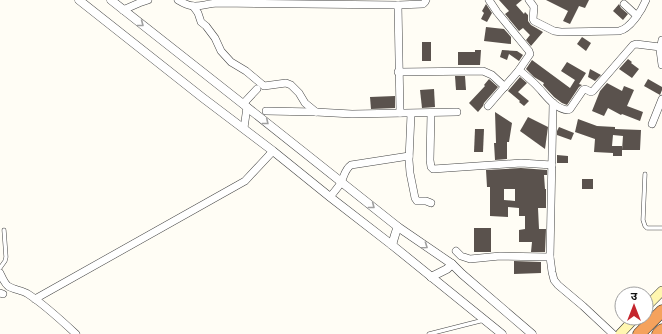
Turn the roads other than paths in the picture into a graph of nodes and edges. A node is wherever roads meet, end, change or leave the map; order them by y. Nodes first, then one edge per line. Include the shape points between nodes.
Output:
1 (80, 0) edge
2 (111, 0) edge
3 (148, 0) edge
4 (178, 0) edge
5 (426, 0) edge
6 (489, 0) edge
7 (529, 0) edge
8 (646, 0) edge
9 (624, 4) dead end
10 (398, 5) junction
11 (193, 6) junction
12 (123, 10) junction
13 (637, 16) junction
14 (661, 44) edge
15 (662, 65) edge
16 (519, 70) junction
17 (398, 72) junction
18 (257, 81) junction
19 (264, 86) junction
20 (505, 87) junction
21 (257, 90) junction
22 (662, 98) edge
23 (553, 103) junction
24 (245, 105) junction
25 (488, 106) dead end
26 (266, 111) dead end
27 (316, 112) junction
28 (457, 112) dead end
29 (400, 113) junction
30 (431, 113) junction
31 (411, 114) junction
32 (652, 124) dead end
33 (244, 128) junction
34 (273, 151) junction
35 (410, 156) junction
36 (552, 165) junction
37 (645, 174) dead end
38 (341, 182) junction
39 (330, 197) junction
40 (431, 203) dead end
41 (398, 227) junction
42 (662, 228) edge
43 (4, 230) dead end
44 (392, 245) junction
45 (456, 251) dead end
46 (550, 257) junction
47 (452, 264) junction
48 (0, 268) edge
49 (0, 273) edge
50 (431, 277) junction
51 (662, 291) edge
52 (35, 299) junction
53 (654, 299) edge
54 (662, 311) edge
55 (485, 320) junction
56 (628, 326) edge
57 (662, 330) edge
58 (76, 334) edge
59 (429, 334) edge
60 (502, 334) edge
61 (532, 334) edge
62 (613, 334) edge
63 (620, 334) edge
64 (639, 334) edge
65 (658, 334) edge

1 - 33 street
2 - 12 street
3 - 12 street
4 - 11 street
5 - 10 street via 423,4
6 - 16 street via 530,52
7 - 13 street via 534,7 534,21 558,32 622,30
8 - 13 street
9 - 13 street
10 - 11 street via 218,3
10 - 17 street
11 - 18 street via 221,51 231,62
12 -> 24 street
14 - 15 street
14 - 23 street via 633,45 592,92 585,89 581,91 570,109
16 - 20 street
16 - 23 street
17 - 20 street via 483,71 492,75
17 - 29 street
18 - 19 street
18 - 21 street
19 - 21 street
19 - 27 street via 286,83 291,85
20 - 25 street
21 - 24 street
22 - 32 street
23 - 36 street
24 - 33 street
24 -> 38 street
26 - 27 street
27 - 29 street
28 - 30 street
29 - 31 street
30 - 31 street
30 - 36 street via 430,160 433,168 521,163
31 - 35 street
33 - 34 street
34 - 39 street
34 - 52 street via 245,182
35 - 38 street via 351,165
35 - 40 street via 415,199
36 - 46 street
37 - 42 lane via 644,225 647,228
38 - 39 street
38 -> 41 street
39 - 44 street
41 - 44 street
41 -> 47 street
43 - 48 lane via 6,259
44 - 50 street
45 - 46 street via 470,259 500,256
46 - 62 street via 554,280 558,285
47 - 50 street
47 - 61 street
49 - 52 street via 9,286 24,291
50 - 55 street
51 - 53 main road
52 - 58 street
54 - 64 highway
55 - 59 lane
55 - 60 street
56 - 63 main road
57 - 65 highway

